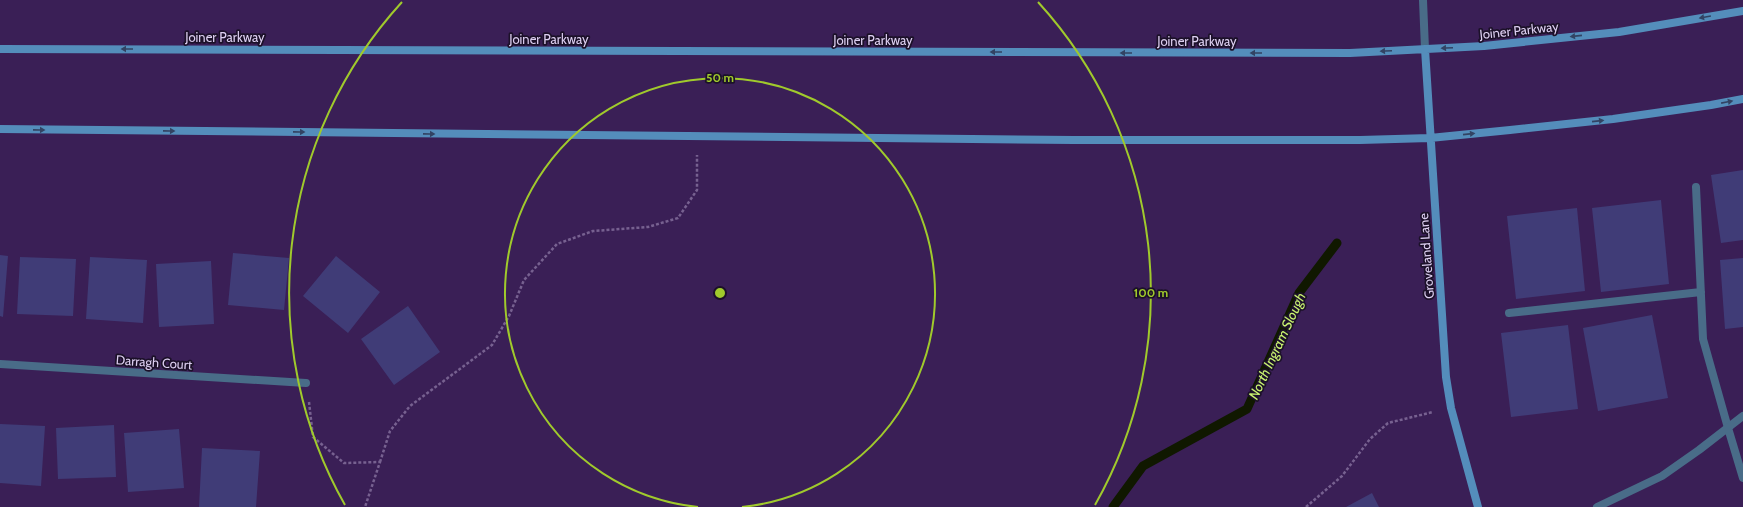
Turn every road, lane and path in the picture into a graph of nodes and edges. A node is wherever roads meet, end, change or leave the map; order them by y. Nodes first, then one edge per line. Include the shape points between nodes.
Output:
1 (1423, 0) edge
2 (1743, 10) edge
3 (0, 49) edge
4 (1425, 49) junction
5 (1743, 99) edge
6 (0, 129) edge
7 (697, 137) junction
8 (1430, 138) junction
9 (1696, 187) dead end
10 (1701, 292) junction
11 (1509, 313) dead end
12 (0, 364) edge
13 (306, 383) joint
14 (1451, 408) junction
15 (1743, 416) edge
16 (1728, 428) junction
17 (380, 462) junction
18 (1743, 478) edge
19 (365, 507) edge
20 (1306, 507) edge
21 (1478, 507) edge
22 (1597, 507) edge

1 - 4 street, Groveland Lane
2 -> 4 main road, Joiner Parkway via 1619,32 1484,46
4 -> 3 main road, Joiner Parkway via 1318,53
4 - 8 main road, Groveland Lane
8 -> 5 main road via 1613,119
6 -> 7 main road
7 - 8 main road via 1074,140
7 - 17 path via 697,190 678,218 648,227 593,231 556,244 524,280 509,316 492,345 410,406 390,431
8 - 14 main road, Groveland Lane via 1446,377
9 - 10 street
10 - 11 street
10 - 16 street via 1703,339
12 - 13 street, Darragh Court
13 - 17 path via 313,437 344,463
14 - 20 path via 1388,423 1370,439 1342,476
14 - 21 main road, Groveland Lane
15 - 16 street
16 - 18 street
16 - 22 street via 1662,476
17 - 19 path

